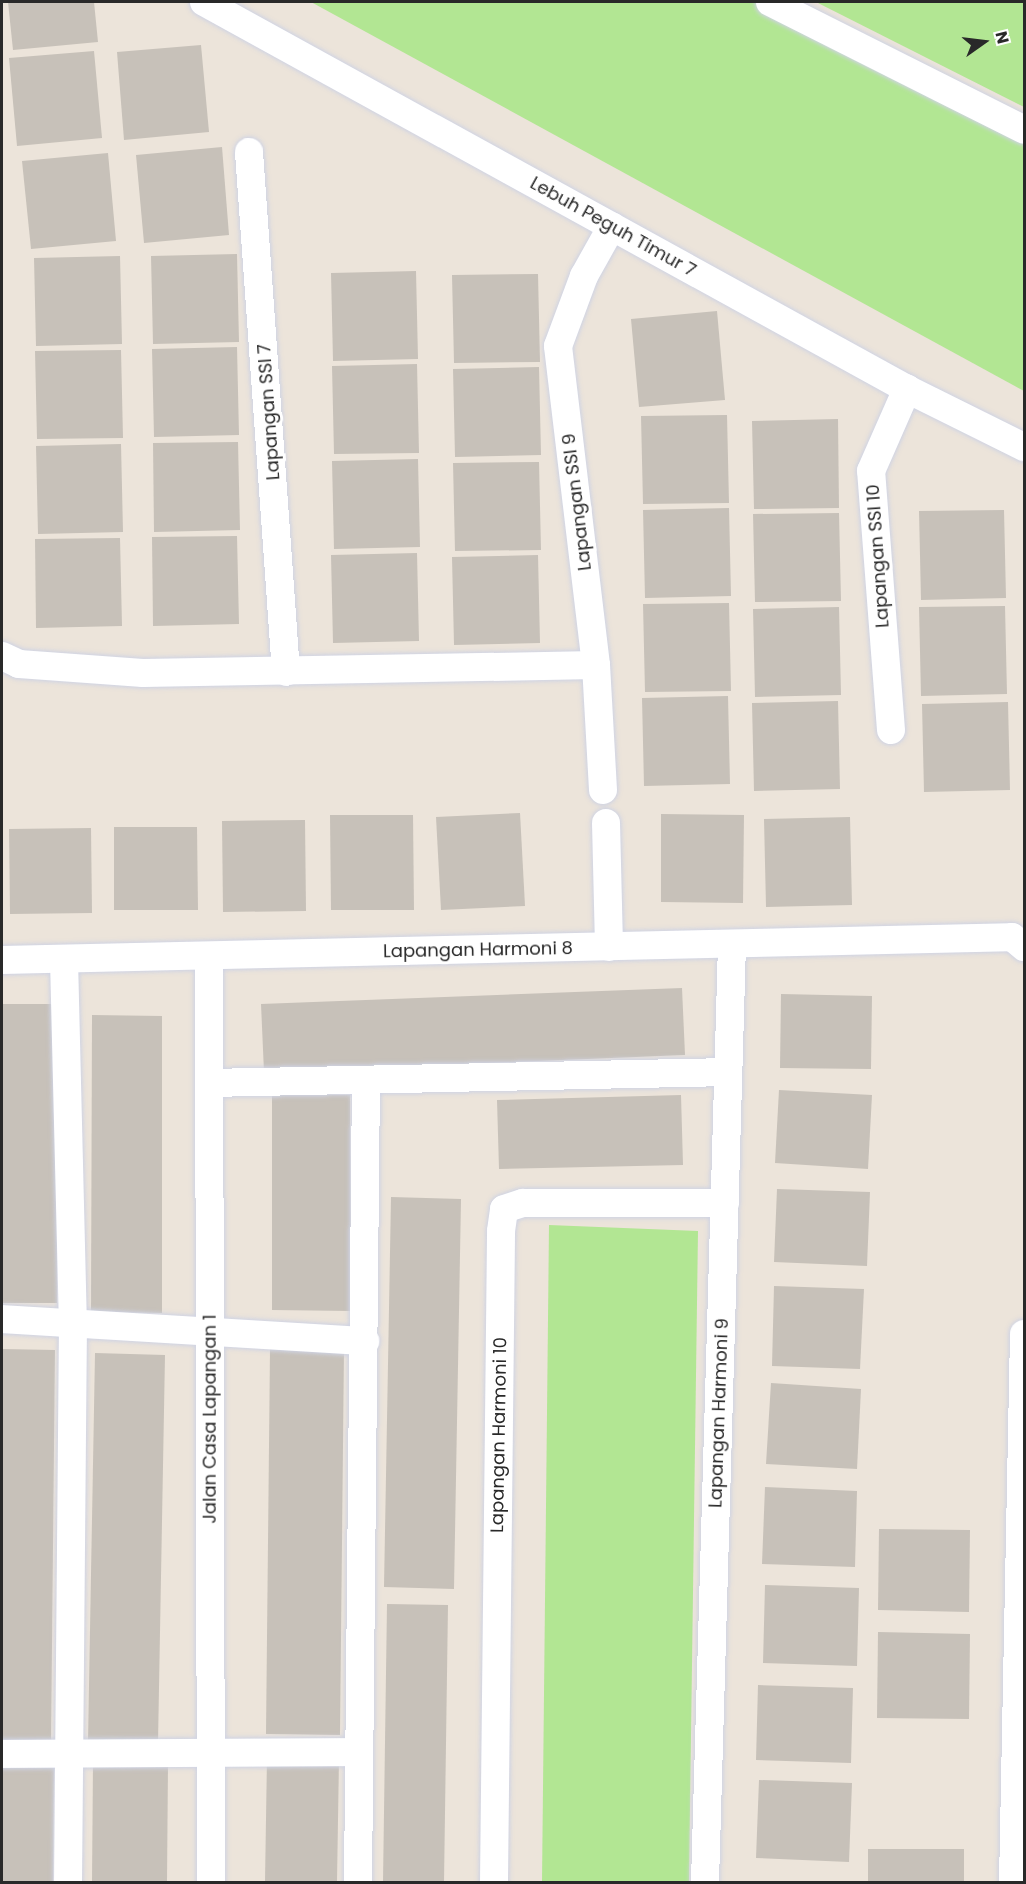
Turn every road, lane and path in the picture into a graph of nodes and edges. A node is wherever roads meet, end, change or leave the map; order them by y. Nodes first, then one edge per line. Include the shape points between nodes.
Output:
1 (204, 2) edge
2 (770, 2) edge
3 (1024, 130) edge
4 (249, 152) dead end
5 (612, 226) junction
6 (907, 389) junction
7 (1024, 447) edge
8 (2, 656) edge
9 (596, 665) junction
10 (286, 672) junction
11 (891, 730) dead end
12 (603, 790) dead end
13 (606, 823) dead end
14 (732, 944) junction
15 (609, 947) junction
16 (1024, 947) edge
17 (209, 956) junction
18 (64, 959) junction
19 (2, 960) edge
20 (728, 1072) junction
21 (366, 1081) junction
22 (209, 1083) junction
23 (725, 1203) junction
24 (2, 1319) edge
25 (73, 1322) junction
26 (210, 1330) junction
27 (1024, 1334) edge
28 (365, 1341) junction
29 (1022, 1508) edge
30 (357, 1752) junction
31 (210, 1753) junction
32 (2, 1754) edge
33 (69, 1754) junction
34 (1020, 1795) edge
35 (68, 1882) edge
36 (211, 1882) edge
37 (358, 1882) edge
38 (494, 1882) edge
39 (705, 1882) edge
40 (1013, 1882) edge

1 - 5 street, Lebuh Peguh Timur 7
2 - 3 street
4 - 10 street, Lapangan SSI 7
5 - 6 street, Lebuh Peguh Timur 7
5 - 9 street, Lapangan SSI 9 via 584,276 558,346
6 - 7 street, Lebuh Peguh Timur 7
6 - 11 street, Lapangan SSI 10 via 872,471
8 - 10 street via 18,664 143,673
9 - 10 street
9 - 12 street, Lapangan SSI 9
13 - 15 street
14 - 15 street, Lapangan Harmoni 8
14 - 16 street, Lapangan Harmoni 8 via 1012,937
14 - 20 street, Lapangan Harmoni 9
15 - 17 street, Lapangan Harmoni 8
17 - 18 street, Lapangan Harmoni 8
17 - 22 street, Jalan Casa Lapangan 1
18 - 19 street, Lapangan Harmoni 8
18 - 25 street
20 - 21 street
20 - 23 street, Lapangan Harmoni 9
21 - 22 street
21 - 28 street
22 - 26 street, Jalan Casa Lapangan 1
23 - 38 street, Lapangan Harmoni 10 via 523,1203 504,1209
23 - 39 street, Lapangan Harmoni 9
24 - 25 street
25 - 26 street
25 - 33 street
26 - 28 street
26 - 31 street, Jalan Casa Lapangan 1
27 - 29 street
28 - 30 street
29 - 34 street
30 - 31 street
30 - 37 street
31 - 33 street
31 - 36 street, Jalan Casa Lapangan 1
32 - 33 street
33 - 35 street
34 - 40 street

